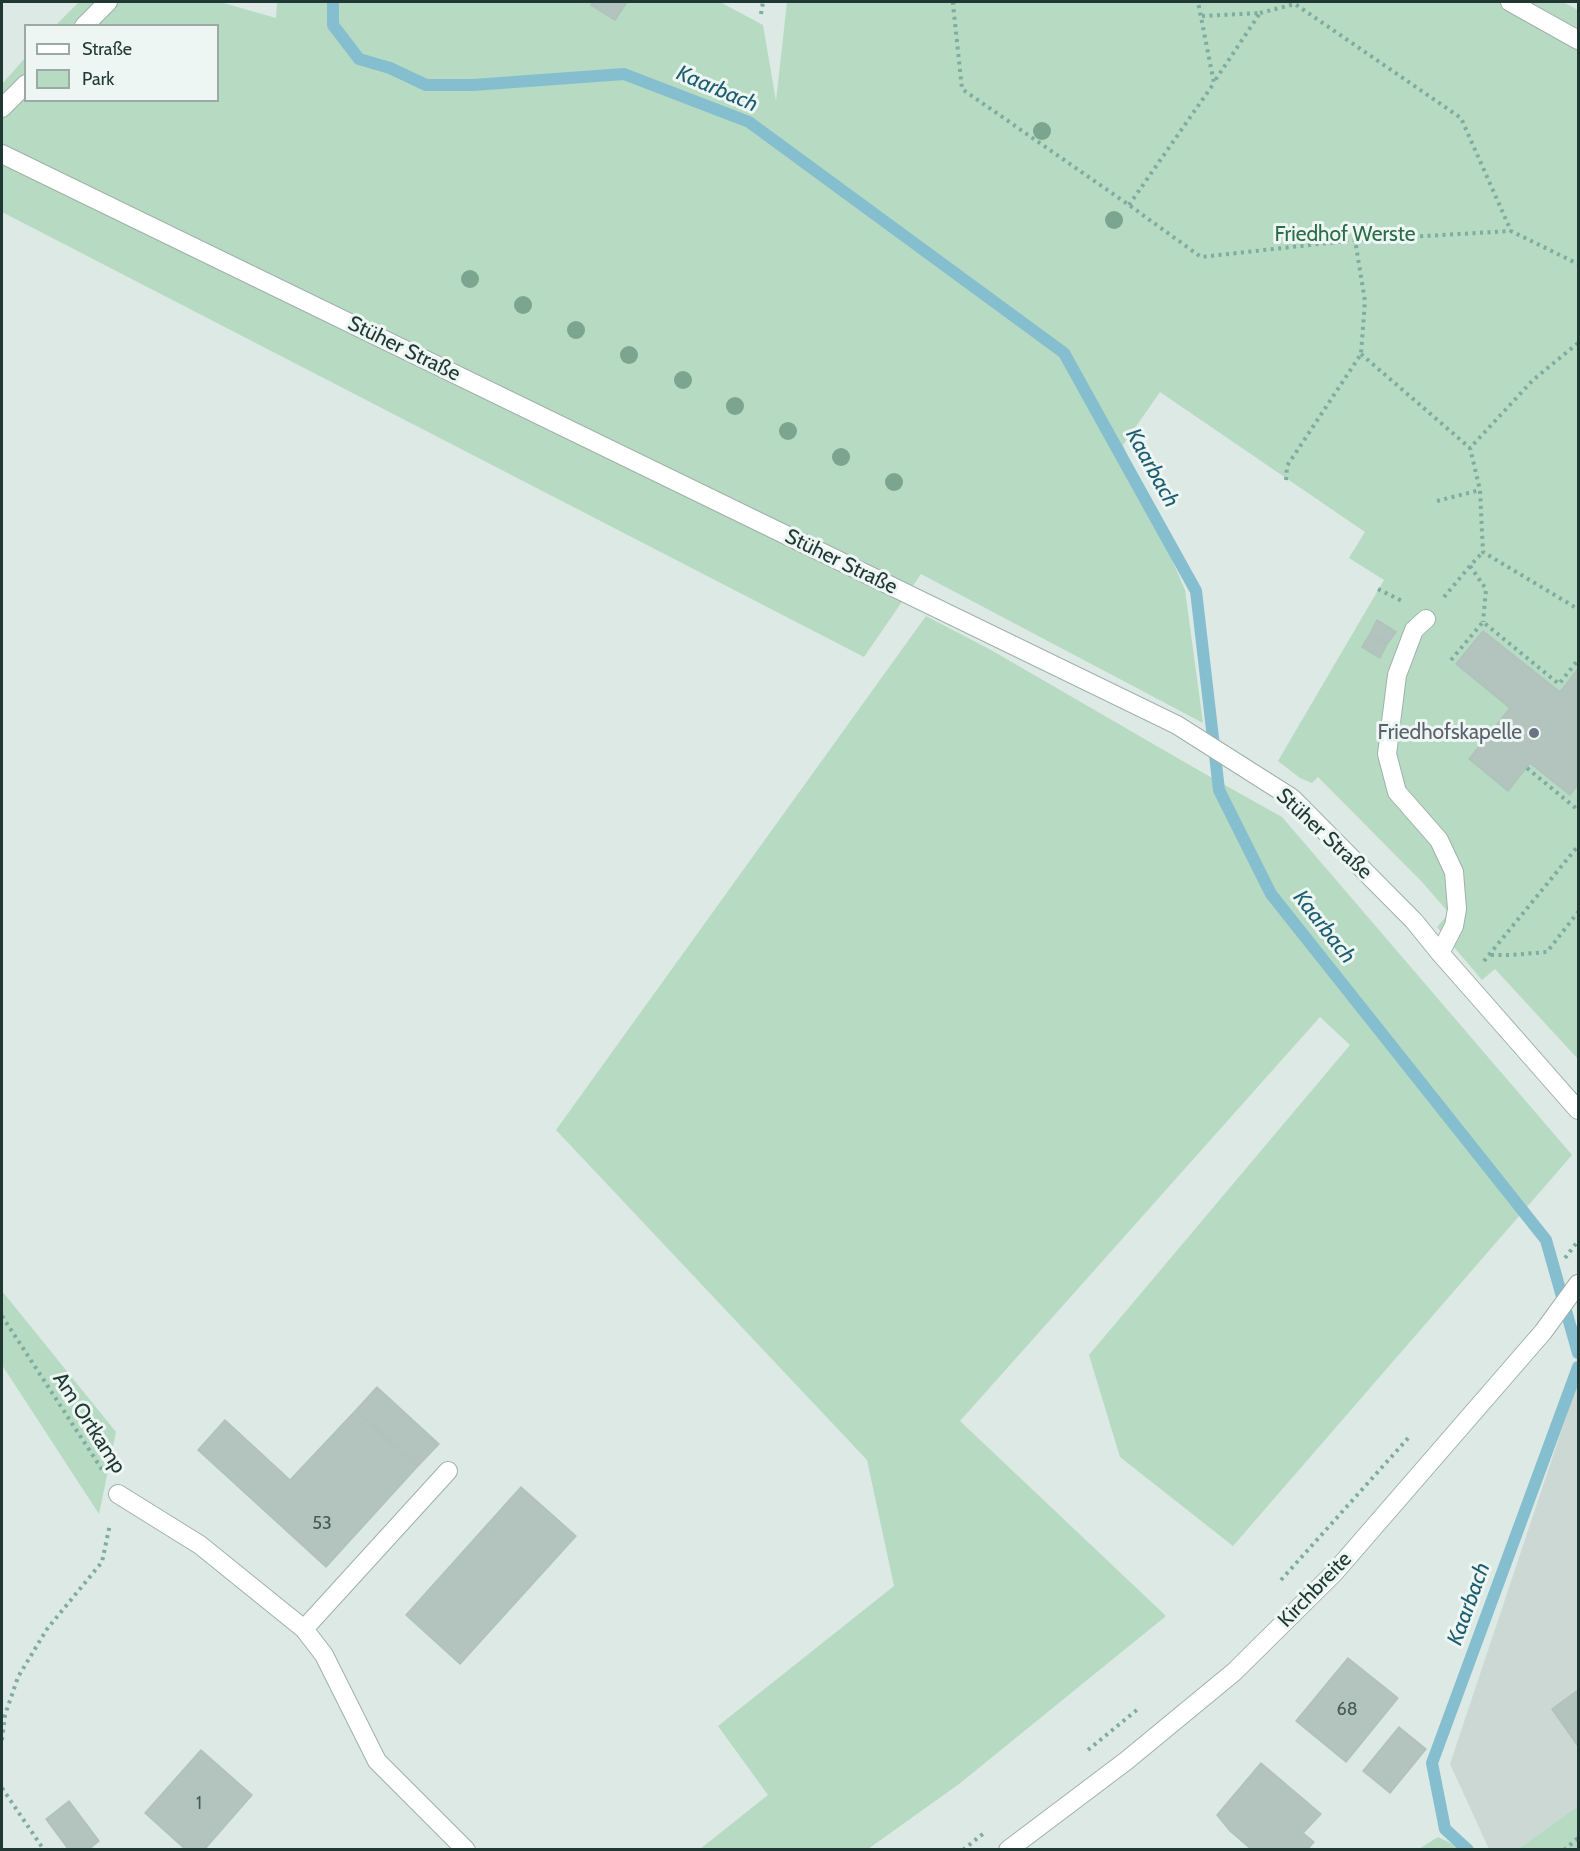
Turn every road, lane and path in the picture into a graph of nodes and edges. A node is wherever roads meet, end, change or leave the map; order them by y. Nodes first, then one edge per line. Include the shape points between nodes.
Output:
1 (108, 2) edge
2 (763, 2) edge
3 (954, 2) edge
4 (1198, 2) edge
5 (1510, 2) edge
6 (1260, 13) junction
7 (761, 14) dead end
8 (1202, 16) junction
9 (86, 24) edge
10 (1578, 40) edge
11 (1214, 83) junction
12 (24, 86) edge
13 (2, 108) edge
14 (2, 154) edge
15 (1129, 205) junction
16 (1511, 231) junction
17 (1355, 240) junction
18 (1578, 264) edge
19 (1578, 343) edge
20 (1361, 354) junction
21 (1470, 448) junction
22 (1286, 480) dead end
23 (1480, 489) junction
24 (1437, 501) dead end
25 (1483, 552) junction
26 (1470, 566) junction
27 (1378, 589) dead end
28 (1395, 597) dead end
29 (1578, 609) edge
30 (1426, 619) joint
31 (1483, 622) junction
32 (1451, 660) dead end
33 (1578, 660) edge
34 (1527, 768) dead end
35 (1578, 810) edge
36 (1578, 846) edge
37 (1578, 912) edge
38 (1501, 942) dead end
39 (1440, 953) junction
40 (1490, 955) dead end
41 (1578, 1110) edge
42 (1578, 1284) edge
43 (2, 1316) edge
44 (1418, 1428) dead end
45 (448, 1471) dead end
46 (118, 1494) junction
47 (1275, 1588) dead end
48 (304, 1629) junction
49 (1144, 1704) dead end
50 (2, 1740) edge
51 (1081, 1755) dead end
52 (2, 1788) edge
53 (990, 1828) dead end
54 (1578, 1838) edge
55 (44, 1850) edge
56 (466, 1850) edge
57 (963, 1850) edge
58 (1008, 1850) edge
59 (1564, 1850) edge

1 - 9 street
2 - 7 path
3 - 15 path via 962,89
4 - 8 path
5 - 10 street
6 - 8 path
6 - 11 path
6 - 16 path via 1295,4 1461,118
8 - 11 path
11 - 15 path
12 - 13 street
14 - 39 street, Stüher Straße via 1177,725 1292,798 1414,921
15 - 17 path via 1201,257
16 - 17 path
16 - 18 path
17 - 20 path via 1365,301
19 - 21 path via 1533,380
20 - 21 path
20 - 22 path via 1287,466
21 - 23 path
23 - 24 path
23 - 25 path
25 - 26 path
25 - 29 path
26 - 30 path
26 - 31 path via 1486,590
27 - 28 path
30 - 39 street via 1414,630 1397,675 1387,754 1397,792 1439,840 1454,872 1457,909 1454,926
31 - 32 path
31 - 33 path via 1559,684
34 - 35 path
36 - 38 path
37 - 40 path via 1546,952
39 - 41 street, Stüher Straße
42 - 58 street, Kirchbreite via 1543,1332 1334,1573 1234,1672 1126,1761
43 - 46 path, Am Ortkamp
44 - 47 path
45 - 48 street
46 - 48 street via 200,1545
46 - 50 path, Am Ortkamp via 102,1562 47,1629 18,1677 5,1715
48 - 56 street via 324,1655 377,1761
49 - 51 path
52 - 55 path
53 - 57 path
54 - 59 path

